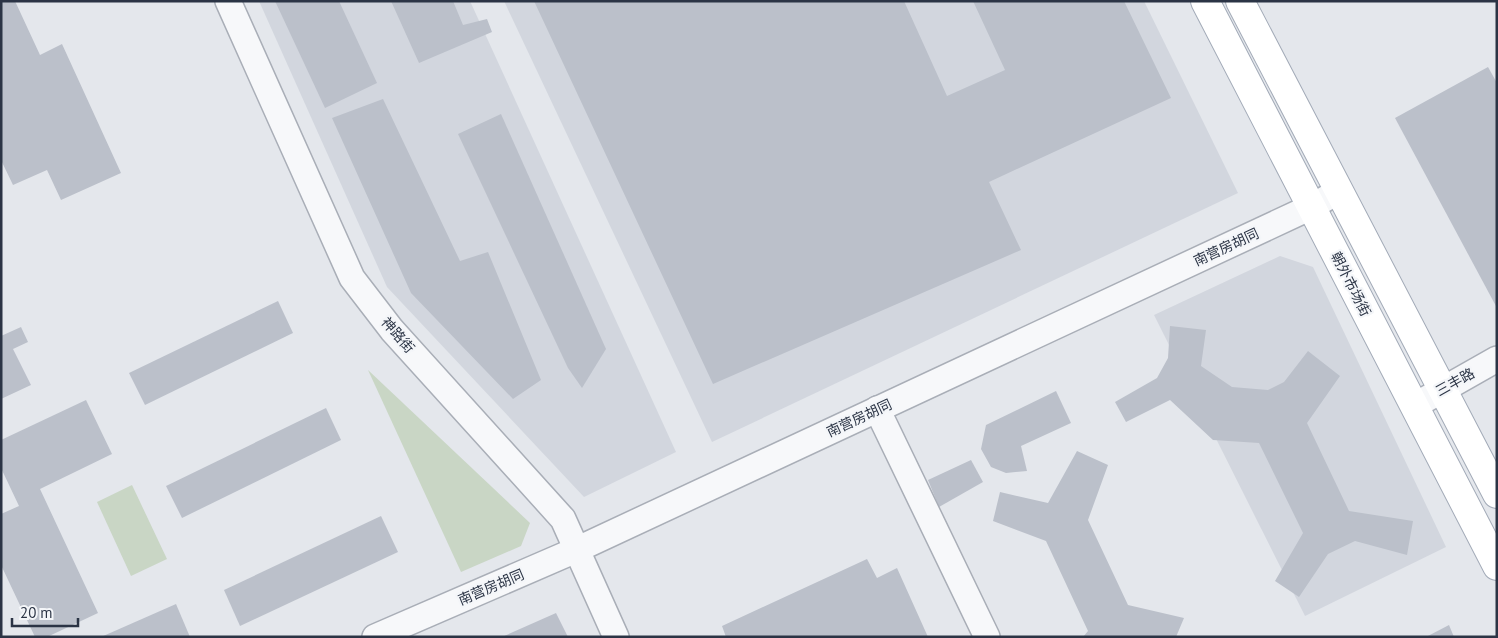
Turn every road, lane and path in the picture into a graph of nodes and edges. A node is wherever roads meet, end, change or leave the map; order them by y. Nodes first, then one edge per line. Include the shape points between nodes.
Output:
1 (228, 1) edge
2 (1205, 1) edge
3 (1240, 1) edge
4 (1339, 190) junction
5 (1311, 207) junction
6 (1497, 358) edge
7 (1442, 389) junction
8 (1414, 406) junction
9 (877, 409) junction
10 (1497, 494) edge
11 (576, 550) junction
12 (1497, 566) edge
13 (375, 637) edge
14 (616, 637) edge
15 (987, 637) edge

1 - 11 street, 神路街 via 352,278 392,330 563,519
2 - 5 main road, 朝外市场街
3 - 4 main road
4 - 5 street, 南营房胡同
4 - 7 main road
5 - 8 main road, 朝外市场街
5 - 9 street, 南营房胡同
6 - 7 street, 三丰路
7 - 8 street, 三丰路
7 - 10 main road
8 - 12 main road, 朝外市场街
9 - 11 street, 南营房胡同
9 - 15 street
11 - 13 street, 南营房胡同
11 - 14 street, 神路街

